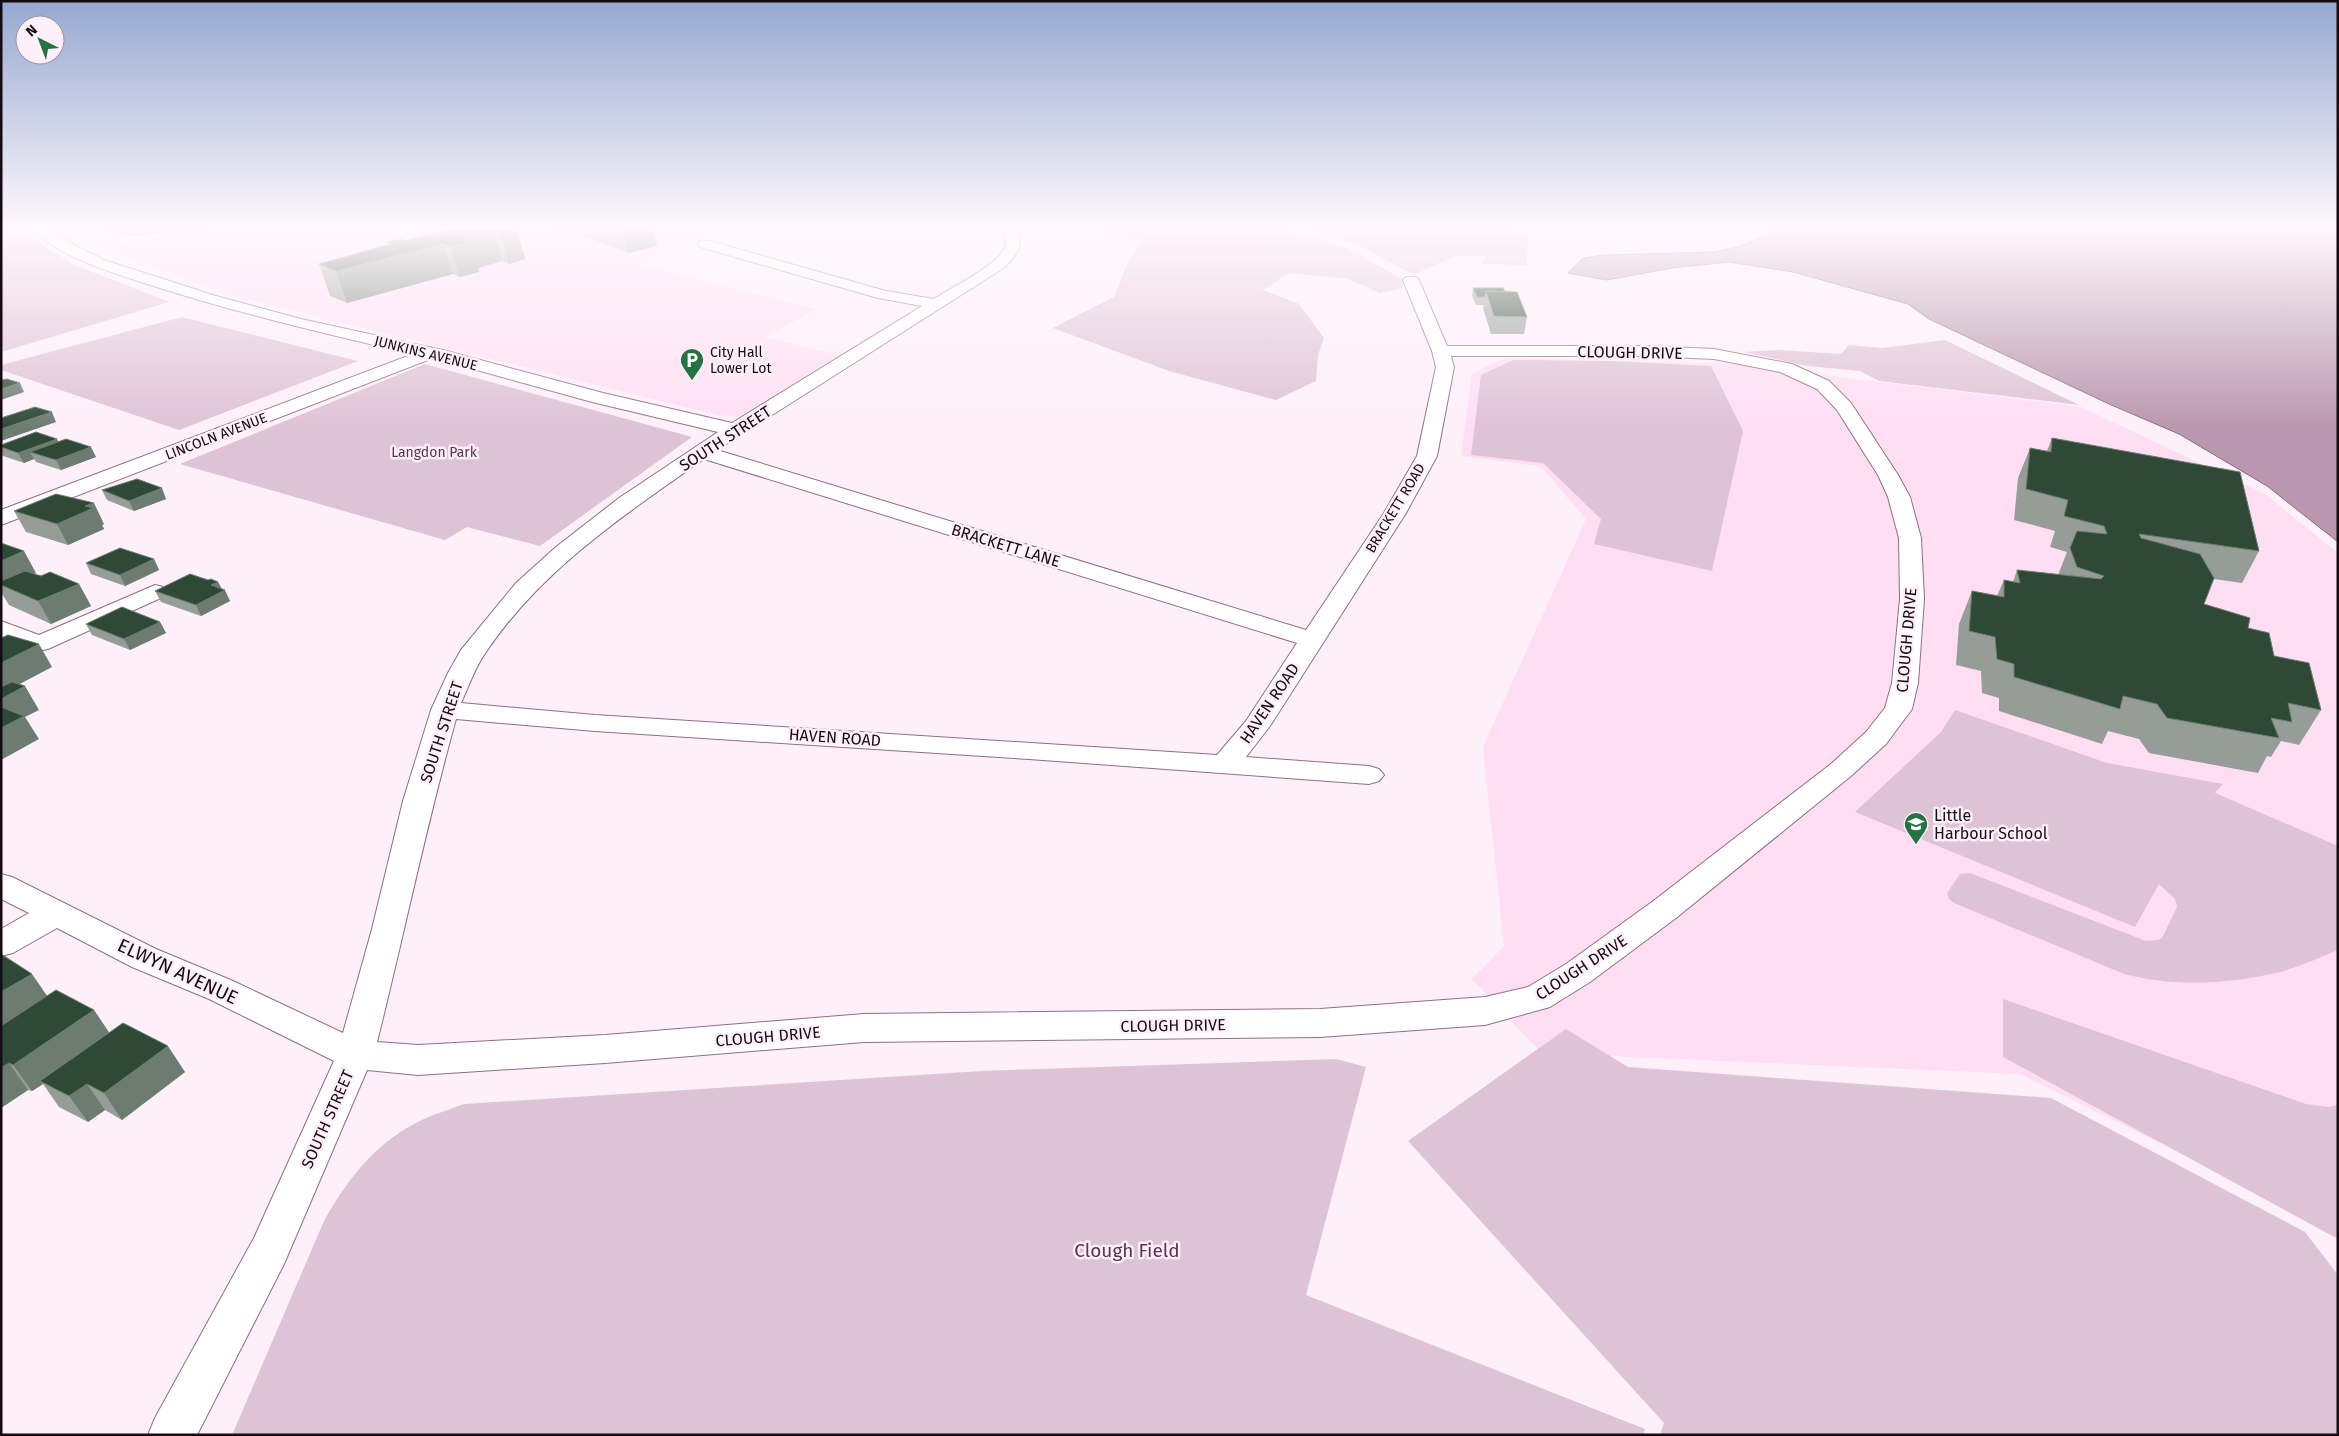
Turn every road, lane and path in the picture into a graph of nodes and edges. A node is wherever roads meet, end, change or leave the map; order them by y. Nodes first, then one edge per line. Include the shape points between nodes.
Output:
1 (202, 295) edge
2 (884, 295) edge
3 (951, 295) edge
4 (1417, 295) edge
5 (937, 304) junction
6 (1441, 351) junction
7 (430, 353) junction
8 (735, 430) junction
9 (701, 452) junction
10 (1, 496) edge
11 (30, 507) junction
12 (1, 518) edge
13 (155, 592) edge
14 (1, 628) edge
15 (1311, 639) junction
16 (445, 710) junction
17 (1224, 765) junction
18 (1369, 775) dead end
19 (1, 885) edge
20 (56, 913) junction
21 (1, 944) edge
22 (355, 1055) junction
23 (172, 1435) edge

1 - 7 street, JUNKINS AVENUE via 298,322
2 - 5 street
3 - 5 street, SOUTH STREET
4 - 6 street, BRACKETT ROAD
5 - 8 street, SOUTH STREET
6 - 15 street, BRACKETT ROAD via 1445,367 1427,456 1395,513
6 - 22 street, CLOUGH DRIVE via 1714,354 1764,362 1794,371 1823,385 1854,422 1898,498 1910,538 1912,599 1905,683 1898,709 1876,738 1841,770 1664,910 1546,993 1538,998 1485,1010 1320,1023 864,1028 418,1060
7 - 8 street, JUNKINS AVENUE
7 - 11 street, LINCOLN AVENUE
8 - 9 street, SOUTH STREET
9 - 15 street, BRACKETT LANE
9 - 16 street, SOUTH STREET via 564,552 524,588 474,650
10 - 11 street
11 - 12 street, LINCOLN AVENUE
13 - 14 street via 39,644
15 - 17 street, HAVEN ROAD via 1256,726
16 - 17 street, HAVEN ROAD
16 - 22 street, SOUTH STREET via 418,801 389,929
17 - 18 street, HAVEN ROAD
19 - 20 street, ELWYN AVENUE
20 - 21 street
20 - 22 street, ELWYN AVENUE via 144,958 221,990
22 - 23 street, SOUTH STREET via 269,1251

